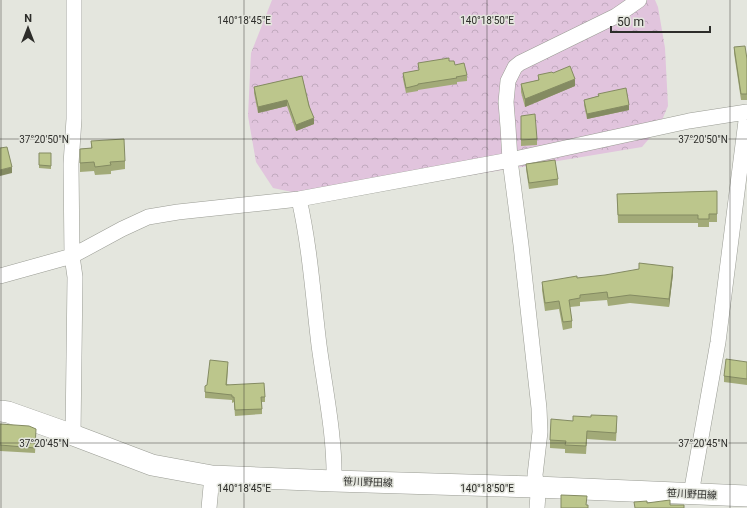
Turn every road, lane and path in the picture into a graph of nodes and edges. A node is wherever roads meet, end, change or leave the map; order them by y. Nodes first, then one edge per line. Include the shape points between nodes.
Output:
1 (74, 0) edge
2 (639, 0) edge
3 (747, 113) edge
4 (510, 160) junction
5 (299, 199) junction
6 (72, 256) junction
7 (0, 276) edge
8 (0, 411) edge
9 (74, 435) junction
10 (212, 476) junction
11 (334, 481) junction
12 (536, 487) junction
13 (691, 494) junction
14 (747, 496) edge
15 (209, 508) edge
16 (537, 508) edge

1 - 6 street via 74,119 70,164
2 - 4 street via 616,16 515,67 506,90
3 - 4 street via 689,121
3 - 13 street via 718,342
4 - 5 street
4 - 12 street via 539,408
5 - 6 street via 148,217
5 - 11 street via 306,229 331,426
6 - 7 street
6 - 9 street via 75,277
8 - 9 street, 笹川野田線
9 - 10 street, 笹川野田線 via 152,466
10 - 11 street, 笹川野田線
10 - 15 street
11 - 12 street, 笹川野田線
12 - 13 street, 笹川野田線
12 - 16 street
13 - 14 street, 笹川野田線

